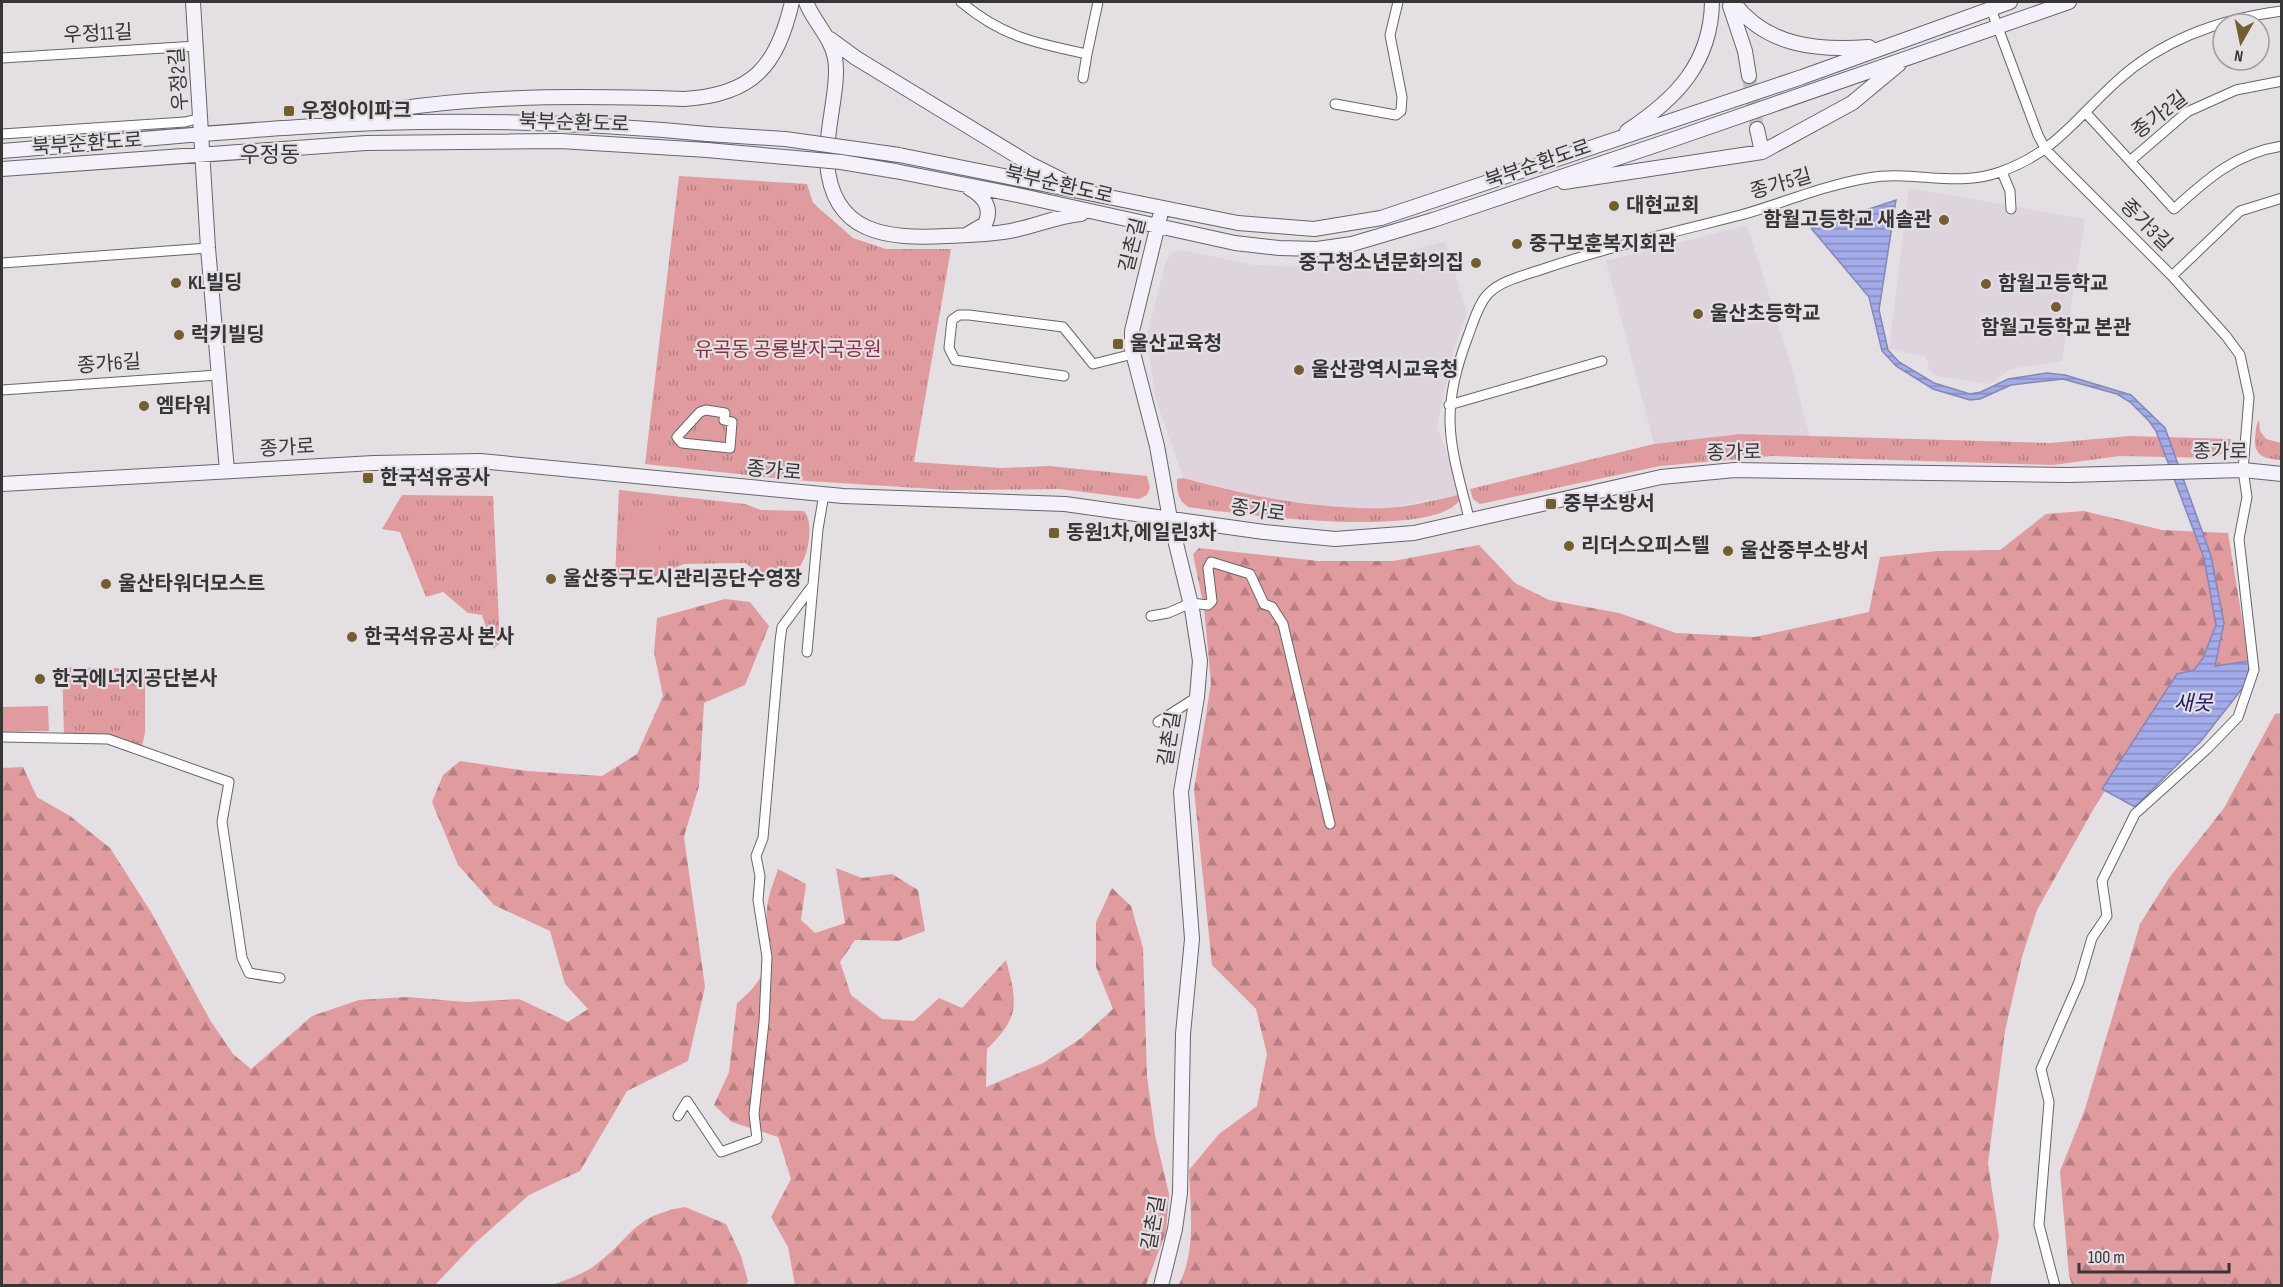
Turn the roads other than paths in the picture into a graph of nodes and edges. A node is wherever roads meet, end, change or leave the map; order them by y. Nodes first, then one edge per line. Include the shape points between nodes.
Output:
1 (193, 2) edge
2 (792, 2) edge
3 (806, 2) edge
4 (961, 2) edge
5 (1098, 2) edge
6 (1398, 2) edge
7 (1712, 2) edge
8 (1731, 2) edge
9 (2010, 2) edge
10 (2069, 2) edge
11 (1991, 9) junction
12 (2282, 11) edge
13 (1997, 27) junction
14 (820, 28) junction
15 (197, 46) junction
16 (1886, 46) junction
17 (1087, 54) junction
18 (2, 58) edge
19 (1906, 59) junction
20 (1749, 76) tunnel mouth
21 (1083, 78) dead end
22 (2282, 81) edge
23 (1335, 104) dead end
24 (2086, 113) junction
25 (201, 117) junction
26 (300, 127) junction
27 (1757, 129) tunnel mouth
28 (2, 134) edge
29 (202, 135) junction
30 (1612, 142) junction
31 (2282, 146) edge
32 (2046, 150) junction
33 (2, 151) edge
34 (1762, 152) junction
35 (204, 155) junction
36 (2130, 161) junction
37 (2, 169) edge
38 (2002, 171) junction
39 (961, 184) junction
40 (1525, 189) junction
41 (1090, 192) junction
42 (2282, 198) edge
43 (1162, 208) junction
44 (2011, 209) dead end
45 (1102, 214) junction
46 (1157, 227) junction
47 (963, 236) junction
48 (208, 248) junction
49 (2, 263) edge
50 (2172, 276) junction
51 (1073, 353) dead end
52 (1085, 354) junction
53 (1133, 354) junction
54 (1602, 361) dead end
55 (218, 375) junction
56 (1064, 376) dead end
57 (2, 390) edge
58 (1449, 405) junction
59 (682, 443) joint
60 (2243, 470) junction
61 (226, 471) junction
62 (2282, 474) edge
63 (2, 484) edge
64 (824, 494) junction
65 (1170, 519) junction
66 (1470, 522) junction
67 (813, 585) junction
68 (1191, 603) junction
69 (1151, 616) dead end
70 (807, 652) dead end
71 (1197, 697) junction
72 (1158, 722) dead end
73 (2, 737) edge
74 (1330, 824) dead end
75 (280, 978) dead end
76 (678, 1116) dead end
77 (1161, 1286) edge
78 (2055, 1286) edge

1 - 15 main road, 우정2길
2 - 26 main road via 777,51 749,81 728,93 684,99 531,96 432,104
3 - 14 main road
4 - 17 street via 1002,30 1027,41
5 - 17 street
6 - 23 street via 1390,34 1401,111 1396,115
7 - 30 main road via 1708,36 1692,75 1654,111
8 - 16 main road via 1755,26 1789,43 1828,48
8 - 20 main road
9 - 11 main road, 북부순환도로
10 - 13 main road, 북부순환도로
11 - 13 street, 종가3길
11 - 16 main road, 북부순환도로
12 - 24 street, 종가5길 via 2225,21 2172,40 2117,81
13 - 19 main road, 북부순환도로
13 - 32 street, 종가3길
14 - 41 main road via 856,58 1030,164
14 - 47 main road via 835,59 826,149 836,201 861,226 884,235
15 - 18 street, 우정11길
15 - 25 main road, 우정2길
16 - 30 main road, 북부순환도로
17 - 21 street
19 - 34 main road via 1866,94
19 - 40 main road, 북부순환도로
22 - 36 street, 종가2길 via 2236,90 2187,112
24 - 32 street, 종가5길
24 - 36 street
25 - 28 street via 191,122
25 - 29 main road, 우정2길
26 - 29 main road, 북부순환도로
26 - 41 main road, 북부순환도로, bridge via 560,125 796,141 899,155
27 - 34 main road
29 - 33 main road, 북부순환도로
29 - 35 main road, 우정2길
30 - 43 main road, 북부순환도로 via 1429,203 1349,225 1281,228
31 - 36 street via 2261,149 2212,174 2174,209
32 - 38 street, 종가5길
32 - 50 street, 종가3길
34 - 40 main road
35 - 37 main road, 북부순환도로
35 - 39 main road, 북부순환도로, bridge via 366,143 624,144 829,161
35 - 48 main road
38 - 44 street via 2010,191
38 - 58 street, 종가5길 via 1963,180 1897,175 1868,178 1605,248 1510,280 1488,294 1473,322
39 - 45 main road, 북부순환도로
39 - 47 main road via 979,194 988,212 980,229
40 - 46 main road, 북부순환도로 via 1387,235 1317,249 1235,243
41 - 43 main road, 북부순환도로
42 - 50 street via 2240,211
43 - 46 main road, 길촌길
45 - 46 main road, 북부순환도로
45 - 47 main road via 1066,215 1014,231
46 - 53 main road, 길촌길 via 1132,331
48 - 49 street
48 - 55 main road
50 - 60 street, 종가3길 via 2240,355 2249,397
51 - 52 street
52 - 53 street via 1093,363
52 - 56 street via 1063,327 969,315 952,320 949,348 956,360
53 - 65 main road, 길촌길 via 1157,446
54 - 58 street
55 - 57 street, 종가6길
55 - 61 main road
58 - 66 street, 종가5길 via 1452,451
59 - 59 street via 677,437 700,412 725,413 724,420 732,422 730,448
60 - 62 main road, 종가로
60 - 66 main road, 종가로 via 2069,475 1716,471 1661,477
60 - 78 street, 종가3길 via 2247,497 2240,539 2254,670 2238,717 2135,814 2102,882 2107,916 2092,938 2079,982 2041,1069 2049,1102 2039,1225
61 - 63 main road, 종가로
61 - 64 main road, 종가로 via 480,461
64 - 65 main road, 종가로 via 1065,504
64 - 67 street
65 - 66 main road, 종가로 via 1335,539 1414,533
65 - 68 main road, 길촌길
67 - 70 street
67 - 76 street via 782,627 763,838 756,856 767,957 754,1114 757,1139 721,1152 687,1101
68 - 69 street
68 - 71 main road, 길촌길 via 1200,661
68 - 74 street via 1208,605 1212,601 1208,568 1216,562 1250,574 1264,604 1272,607 1284,624
71 - 72 street
71 - 77 main road, 길촌길 via 1181,792 1192,939 1183,1034 1180,1193
73 - 75 street via 108,739 229,782 222,822 242,958 249,973

